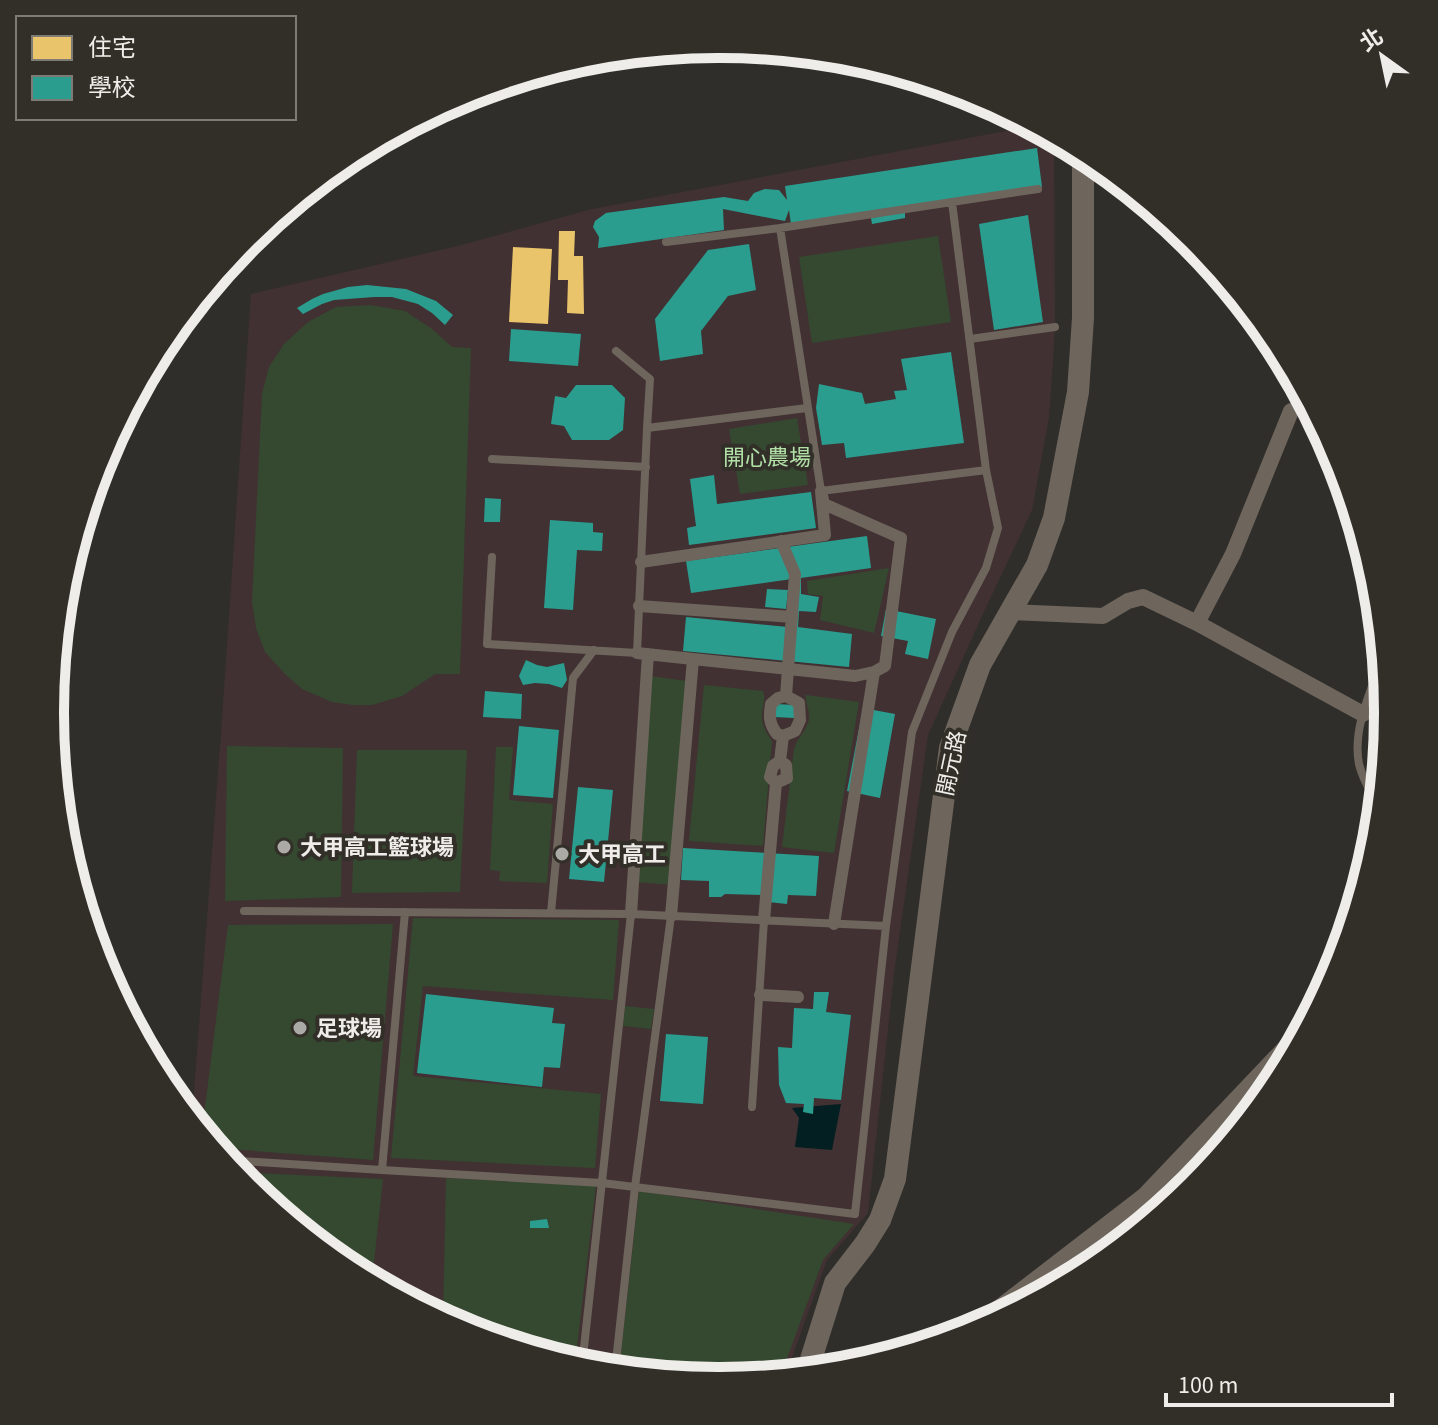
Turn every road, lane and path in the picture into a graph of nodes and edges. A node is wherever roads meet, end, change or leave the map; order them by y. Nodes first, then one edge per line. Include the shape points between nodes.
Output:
1 (1083, 168) edge
2 (1038, 189) dead end
3 (952, 202) junction
4 (780, 228) junction
5 (666, 242) dead end
6 (1055, 327) dead end
7 (970, 339) junction
8 (616, 351) dead end
9 (807, 408) junction
10 (1291, 411) dead end
11 (647, 428) junction
12 (492, 459) dead end
13 (646, 467) junction
14 (986, 470) junction
15 (821, 491) junction
16 (781, 541) junction
17 (492, 557) dead end
18 (641, 562) junction
19 (639, 606) junction
20 (1010, 612) junction
21 (792, 617) junction
22 (1197, 623) junction
23 (594, 650) junction
24 (642, 654) junction
25 (693, 659) junction
26 (788, 669) junction
27 (874, 672) junction
28 (1373, 686) edge
29 (786, 696) junction
30 (1363, 714) junction
31 (783, 736) junction
32 (1369, 788) edge
33 (244, 911) dead end
34 (405, 912) junction
35 (551, 913) junction
36 (631, 914) junction
37 (671, 916) junction
38 (764, 920) junction
39 (834, 924) junction
40 (886, 926) junction
41 (760, 995) junction
42 (798, 997) dead end
43 (1265, 1073) edge
44 (752, 1107) dead end
45 (243, 1161) edge
46 (382, 1170) junction
47 (602, 1183) junction
48 (635, 1187) junction
49 (1028, 1289) edge
50 (583, 1352) edge
51 (616, 1358) edge
52 (811, 1360) edge

1 - 20 street, 開元路 via 1078,392 1054,518 1037,565
2 - 3 lane
3 - 4 lane
3 - 7 lane
4 - 5 lane
4 - 9 lane
6 - 7 lane
7 - 14 lane
8 - 11 lane via 650,379
9 - 11 lane
9 - 15 lane
10 - 22 street via 1233,554
11 - 13 lane
12 - 13 lane
13 - 18 lane
14 - 15 lane
14 - 40 lane via 998,528 986,568 952,632 912,732
15 - 16 street via 825,535
15 - 27 street via 824,504 901,538 885,666
16 - 18 street
16 - 21 street via 795,574
17 - 23 lane via 487,644
18 - 19 lane
19 - 21 street
19 - 24 lane
20 - 22 street via 1103,616 1143,597
20 - 52 street, 開元路 via 980,665 950,748 895,1179 880,1220 835,1283
21 - 26 street
22 - 30 street
23 - 24 lane
23 - 35 lane via 573,678
24 - 25 street
24 - 36 street
25 - 26 street
25 - 37 street
26 - 27 street via 855,676
26 - 29 street
27 - 39 street
28 - 30 lane
29 - 31 street via 770,709 770,723
29 - 31 street via 799,703 800,720 795,731
30 - 32 lane via 1359,765
31 - 38 street via 780,761 770,777 776,783
33 - 34 lane
34 - 35 lane
34 - 46 lane
35 - 36 lane
36 - 37 lane
36 - 47 lane
37 - 38 lane
37 - 48 lane
38 - 39 lane
38 - 41 lane
39 - 40 lane
40 - 48 lane via 855,1214
41 - 42 street
41 - 44 lane
43 - 49 street via 1146,1198
45 - 46 lane
46 - 47 lane
47 - 48 lane
47 - 50 lane
48 - 51 lane

